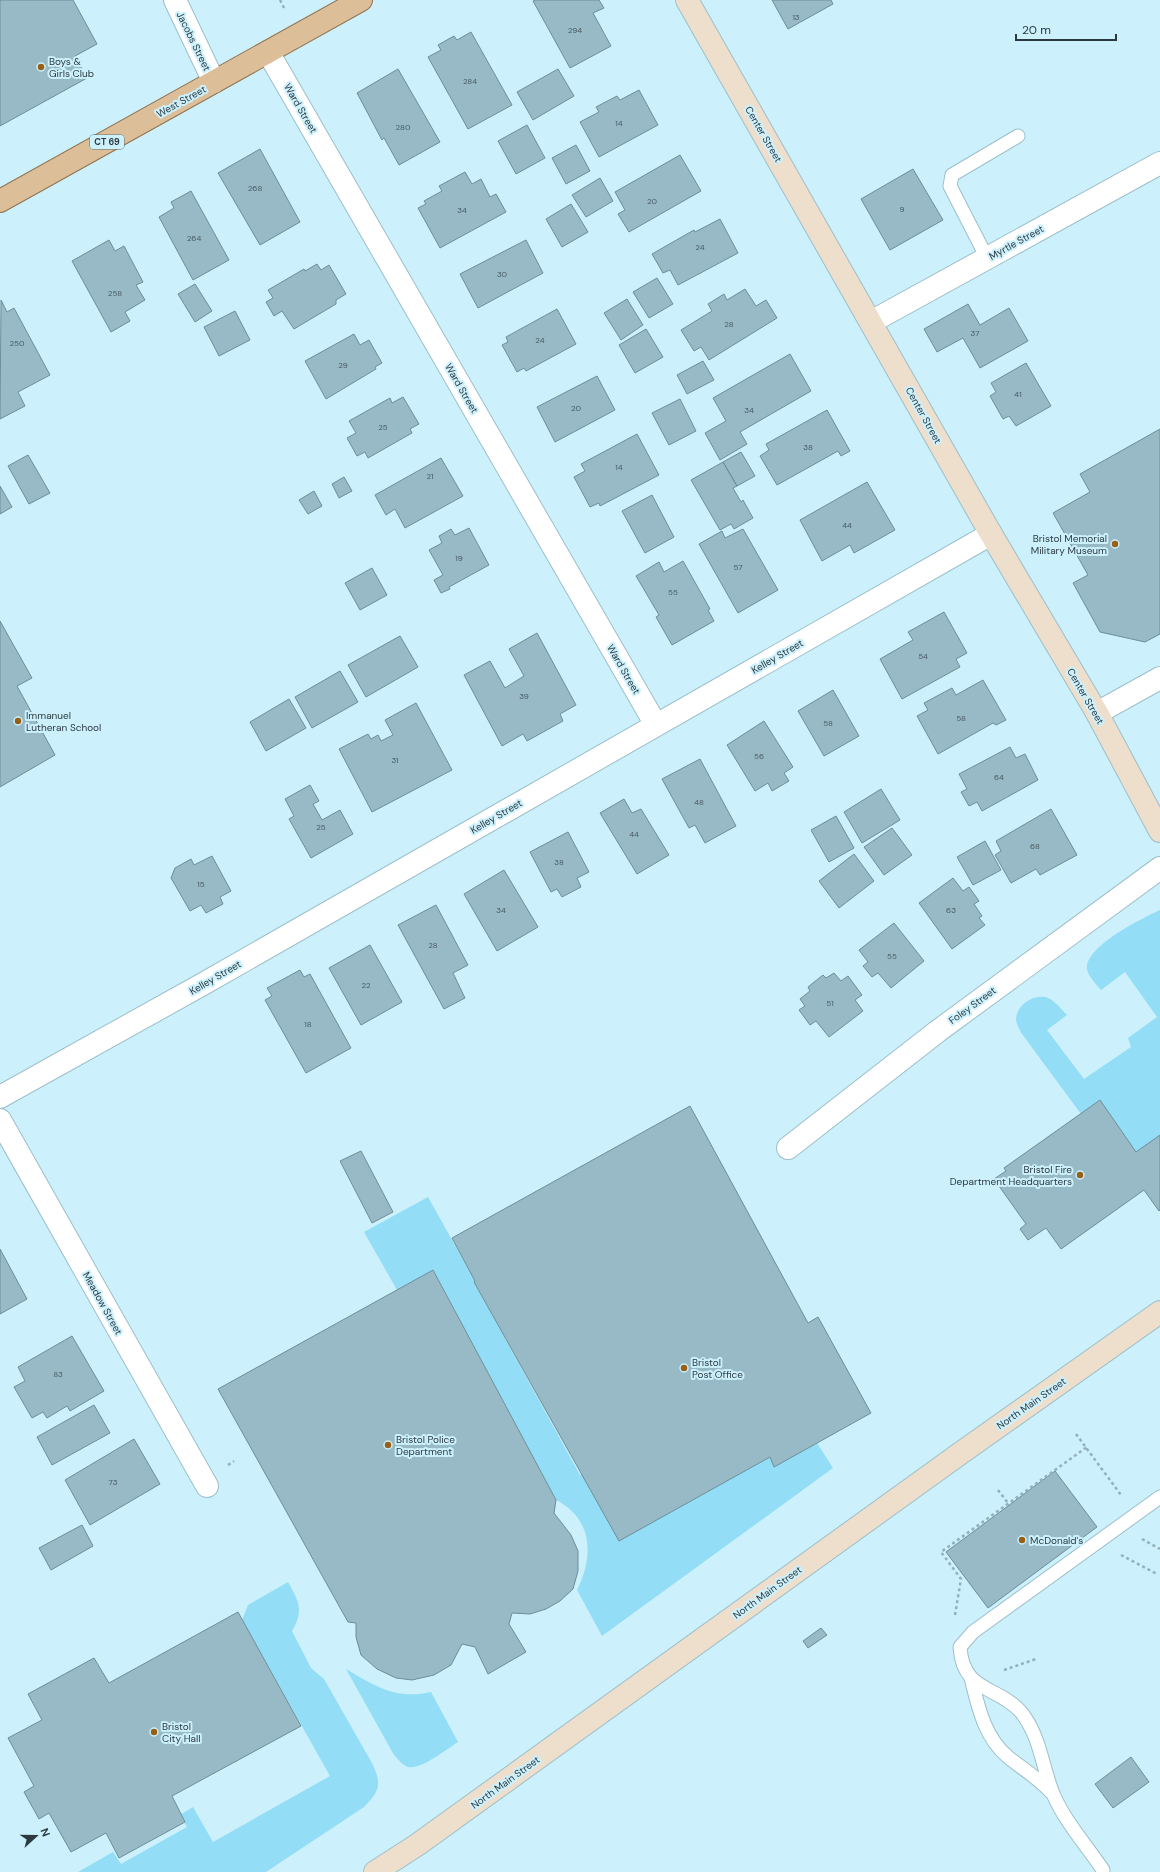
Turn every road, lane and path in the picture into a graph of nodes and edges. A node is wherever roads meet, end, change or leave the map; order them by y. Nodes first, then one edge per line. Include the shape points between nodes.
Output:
1 (175, 0) edge
2 (280, 0) edge
3 (362, 0) edge
4 (687, 0) edge
5 (287, 13) dead end
6 (268, 52) junction
7 (214, 82) junction
8 (1018, 136) dead end
9 (1160, 163) edge
10 (0, 202) edge
11 (987, 258) junction
12 (871, 322) junction
13 (991, 534) junction
14 (1160, 678) edge
15 (1097, 713) junction
16 (656, 725) junction
17 (1160, 831) edge
18 (1160, 868) edge
19 (0, 1097) edge
20 (0, 1120) edge
21 (788, 1148) dead end
22 (1160, 1312) edge
23 (1076, 1434) dead end
24 (1087, 1447) junction
25 (206, 1486) dead end
26 (998, 1490) dead end
27 (1122, 1496) dead end
28 (1160, 1496) edge
29 (1008, 1504) junction
30 (1137, 1536) dead end
31 (1160, 1549) edge
32 (1116, 1553) dead end
33 (1157, 1574) dead end
34 (955, 1616) dead end
35 (1036, 1659) dead end
36 (999, 1667) dead end
37 (971, 1678) junction
38 (1054, 1796) junction
39 (1104, 1870) dead end
40 (375, 1872) edge

1 - 7 street, Jacobs Street
2 - 5 path
3 - 6 main road, West Street / CT 69
4 - 12 street, Center Street
6 - 7 main road, West Street / CT 69
6 - 16 street, Ward Street
7 - 10 main road, West Street / CT 69
8 - 11 lane via 952,175 950,186
9 - 11 street, Myrtle Street
11 - 12 street, Myrtle Street
12 - 13 street, Center Street
13 - 15 street, Center Street
13 - 16 street, Kelley Street
14 - 15 street
15 - 17 street, Center Street
16 - 19 street, Kelley Street
18 - 21 street, Foley Street via 938,1031
20 - 25 street, Meadow Street
22 - 40 street, North Main Street via 417,1845
23 - 24 path
24 - 27 path
24 - 29 path
26 - 29 path
28 - 37 lane via 965,1639 960,1647 961,1659
29 - 34 path via 941,1552 961,1579
30 - 31 path
32 - 33 path
35 - 36 path via 1005,1670
37 - 38 lane via 988,1732 1000,1749 1038,1778
37 - 38 lane via 978,1685 1008,1701 1032,1728
38 - 39 lane

